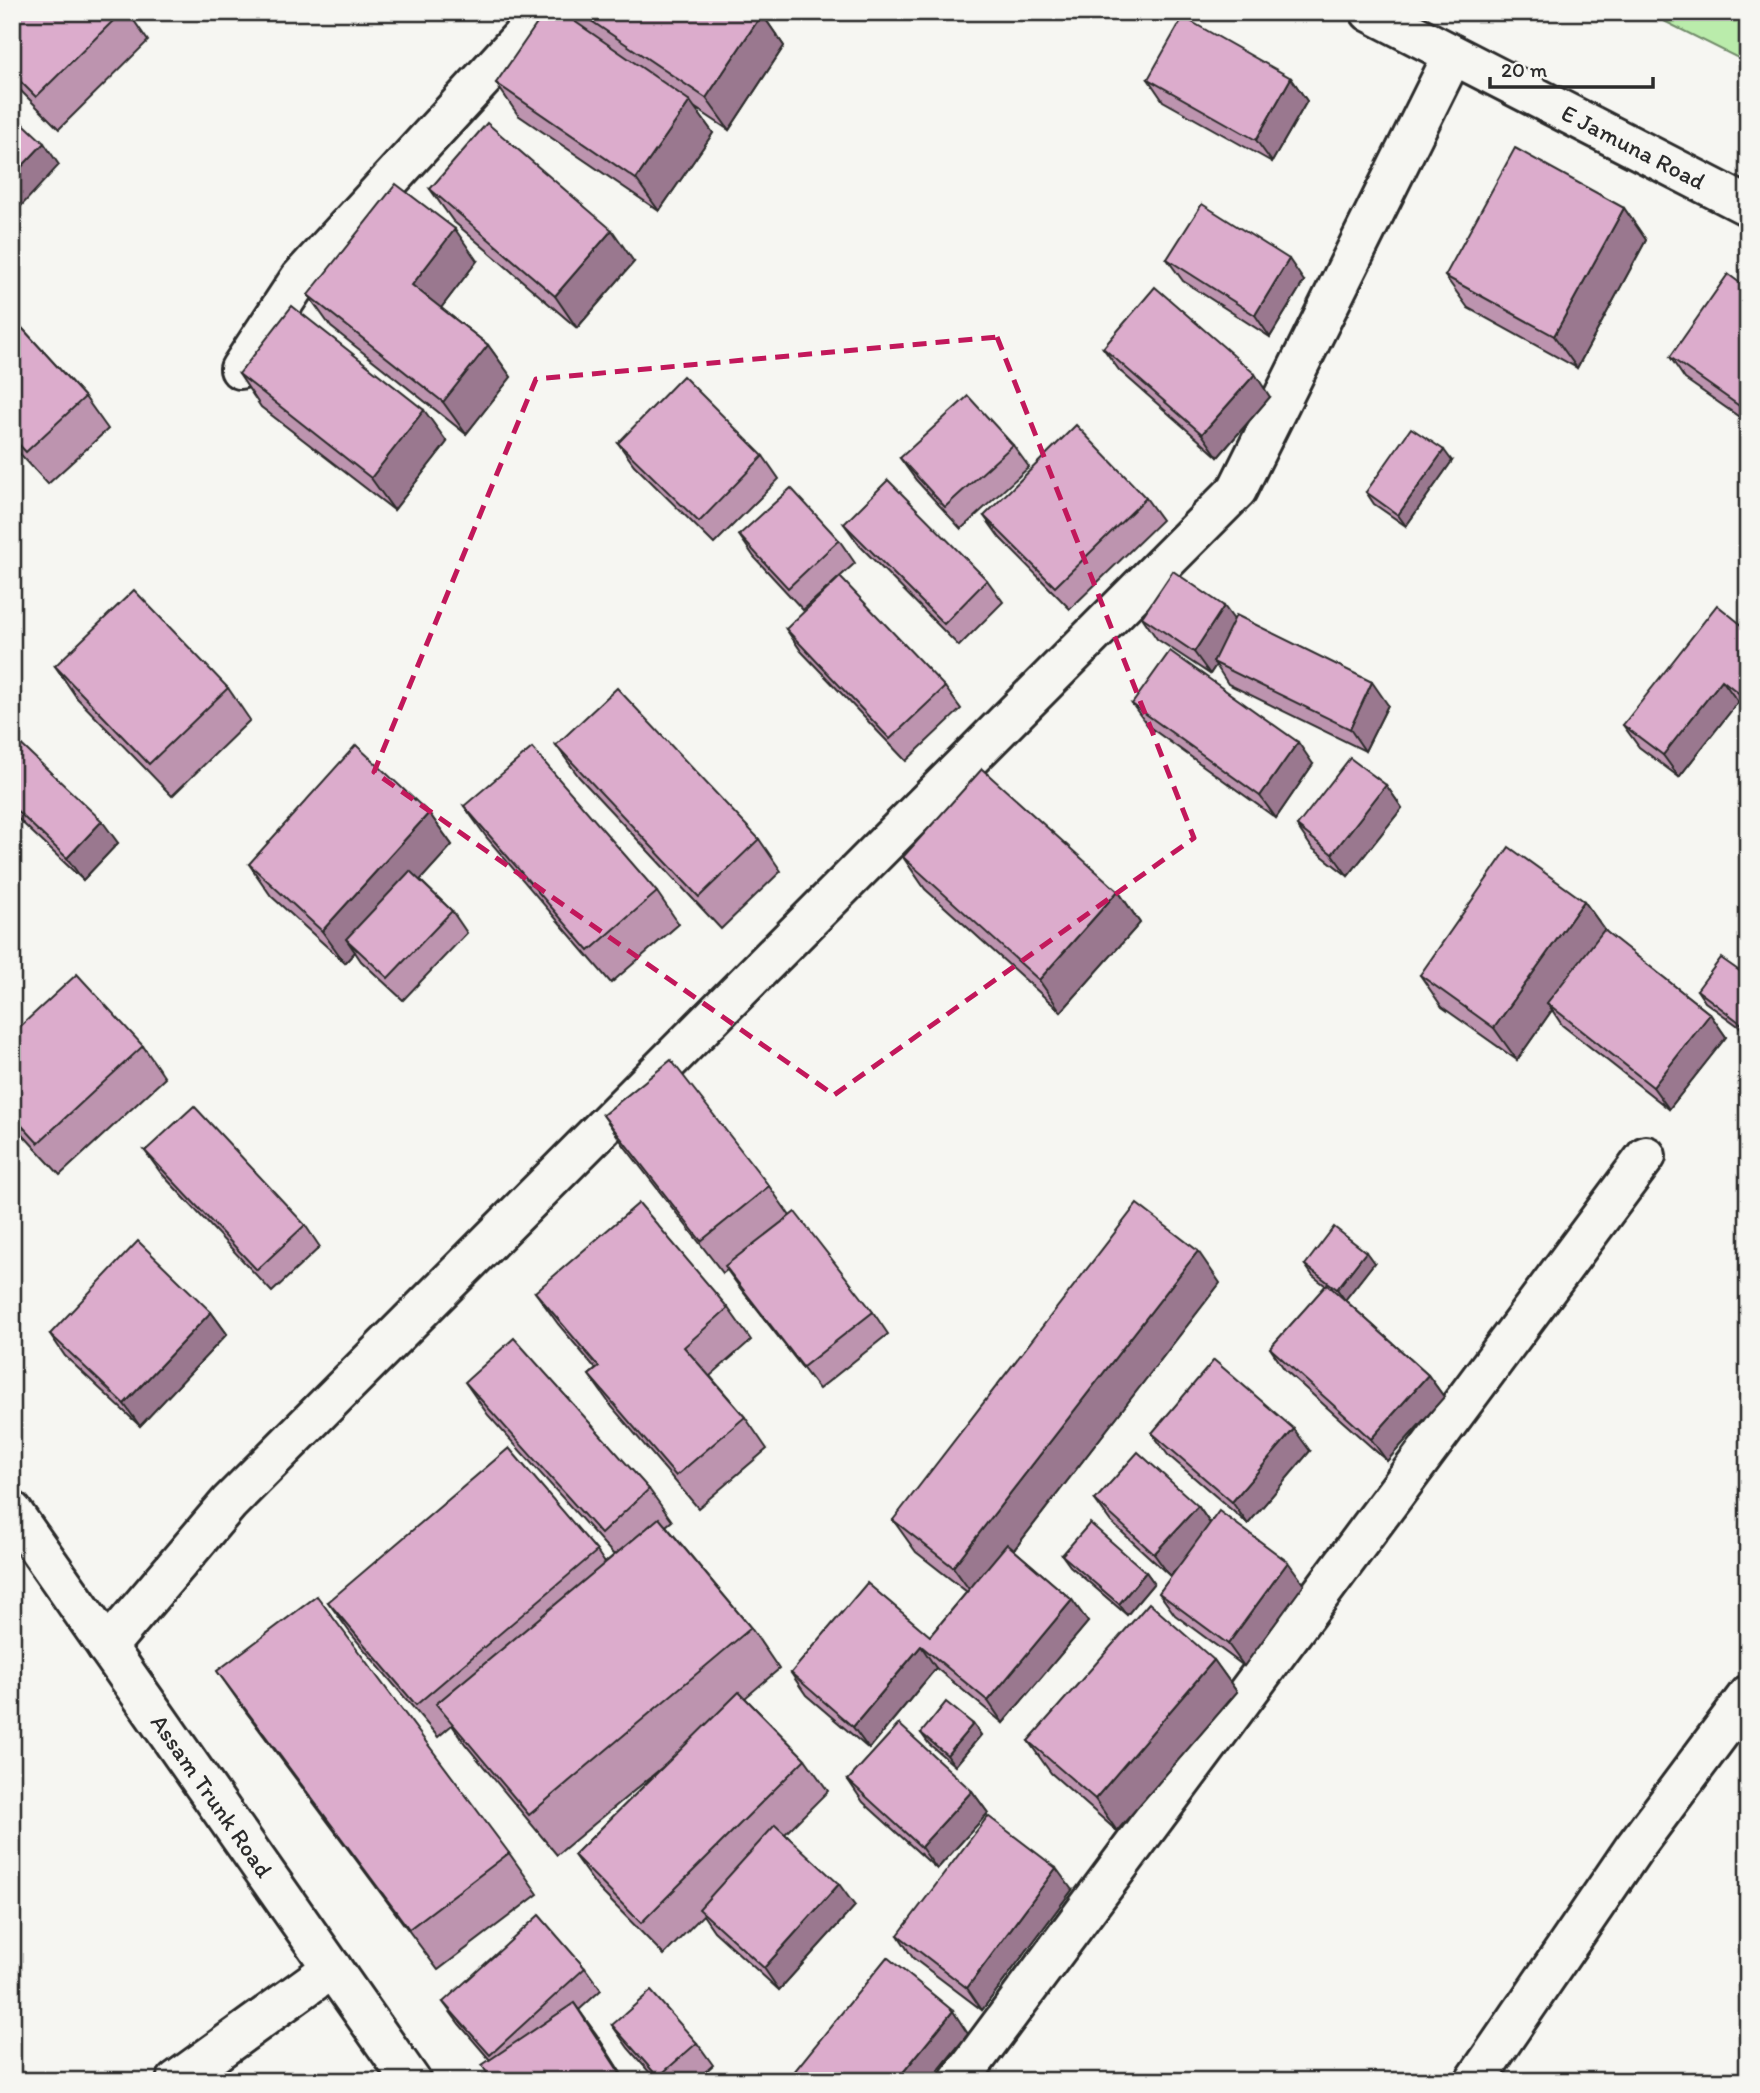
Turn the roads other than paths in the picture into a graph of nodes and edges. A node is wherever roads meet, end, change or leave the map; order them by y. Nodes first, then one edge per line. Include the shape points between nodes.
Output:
1 (544, 12) edge
2 (1370, 12) edge
3 (1453, 55) junction
4 (1748, 206) edge
5 (240, 369) edge
6 (1646, 1156) dead end
7 (12, 1511) edge
8 (107, 1647) junction
9 (1748, 1695) edge
10 (332, 1968) junction
11 (176, 2081) edge
12 (411, 2081) edge
13 (959, 2081) edge
14 (1475, 2081) edge

1 - 5 main road via 300,278
2 - 3 main road, E Jamuna Road
3 - 4 main road, E Jamuna Road
3 - 8 main road via 1237,490 229,1503
6 - 13 main road
7 - 8 main road, Assam Trunk Road
8 - 10 main road, Assam Trunk Road
9 - 14 main road via 1634,1848
10 - 11 main road
10 - 12 main road, Assam Trunk Road

